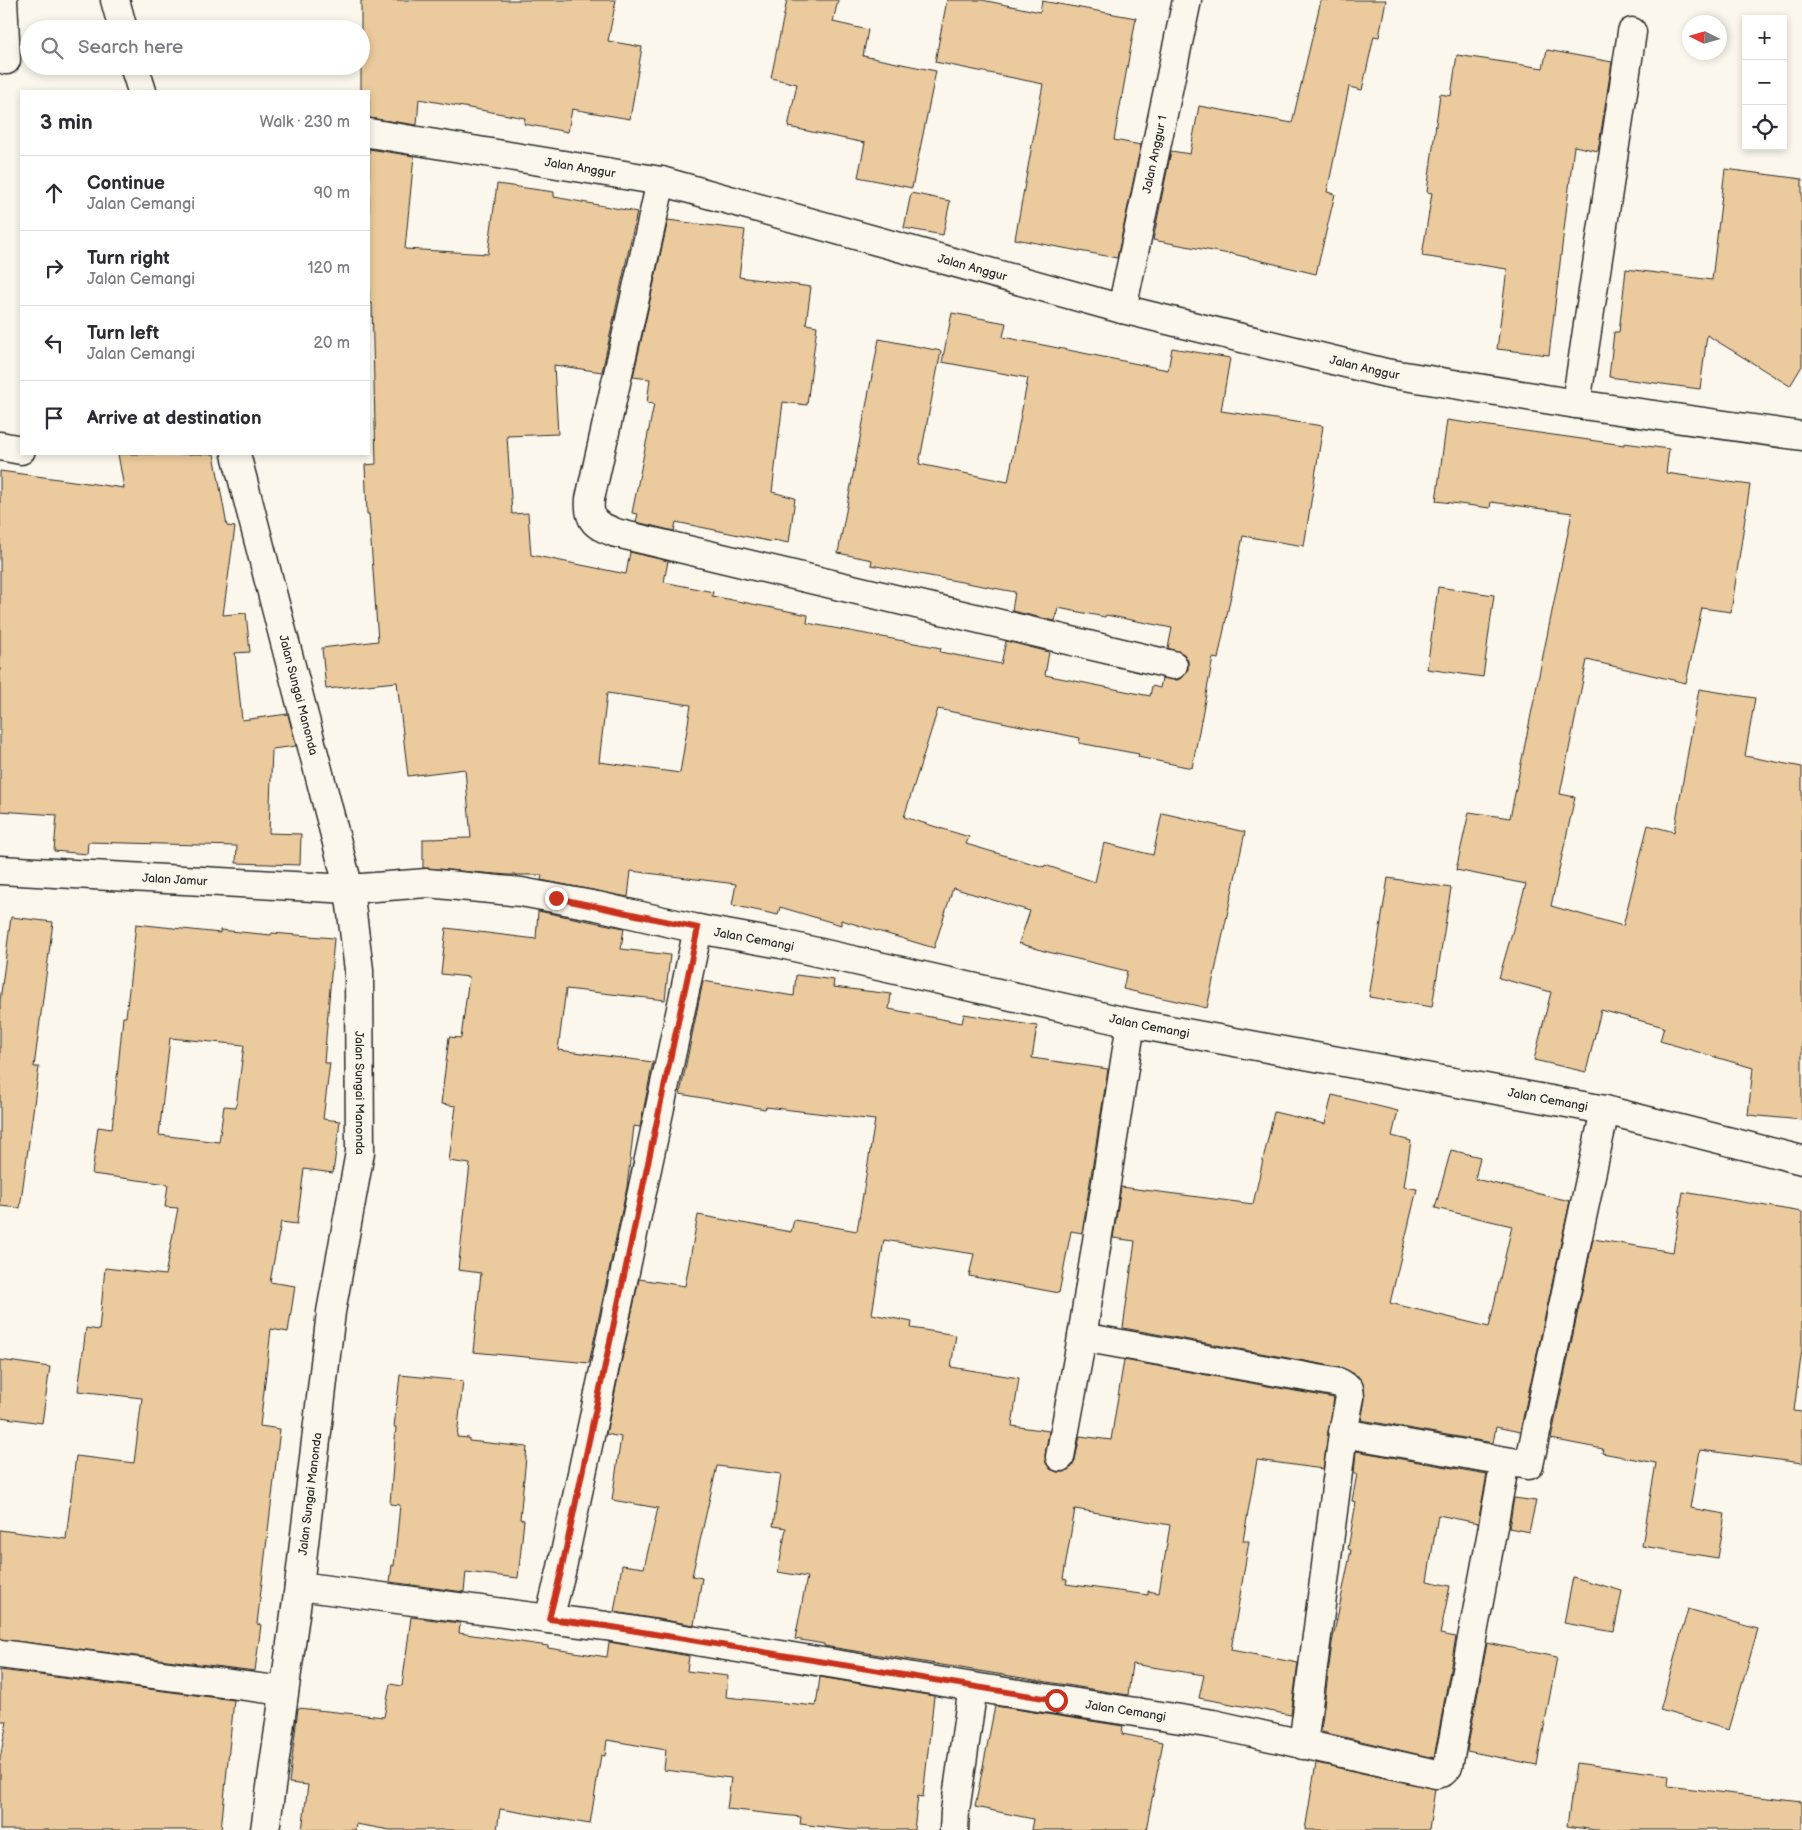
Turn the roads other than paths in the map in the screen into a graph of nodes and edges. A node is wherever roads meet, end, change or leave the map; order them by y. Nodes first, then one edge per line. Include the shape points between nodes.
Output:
1 (3, 0) edge
2 (115, 0) edge
3 (1187, 0) edge
4 (121, 20) edge
5 (1632, 32) dead end
6 (12, 58) edge
7 (137, 75) edge
8 (142, 90) edge
9 (370, 133) edge
10 (661, 181) junction
11 (1122, 308) junction
12 (1576, 404) junction
13 (1802, 436) edge
14 (0, 446) edge
15 (20, 450) edge
16 (236, 455) edge
17 (1173, 665) dead end
18 (0, 870) edge
19 (349, 889) junction
20 (698, 928) junction
21 (1131, 1023) junction
22 (1605, 1110) junction
23 (1802, 1160) edge
24 (1082, 1337) junction
25 (1343, 1433) junction
26 (1060, 1458) dead end
27 (1505, 1462) junction
28 (299, 1586) junction
29 (549, 1619) junction
30 (0, 1654) edge
31 (973, 1687) junction
32 (284, 1691) junction
33 (1303, 1745) junction
34 (265, 1830) edge
35 (954, 1830) edge

1 - 6 street
2 - 4 street
3 - 11 street, Jalan Anggur 1
5 - 12 street
7 - 8 street
9 - 10 street, Jalan Anggur
10 - 11 street, Jalan Anggur
10 - 17 street via 590,499 592,519 602,528 616,533
11 - 12 street, Jalan Anggur via 1386,373
12 - 13 street, Jalan Anggur
14 - 15 street
16 - 19 street, Jalan Sungai Manonda
18 - 19 street, Jalan Jamur
19 - 20 street, Jalan Cemangi via 427,883 522,892
19 - 28 street, Jalan Sungai Manonda via 359,970 360,1152 331,1312
20 - 21 street, Jalan Cemangi
20 - 29 street, Jalan Cemangi
21 - 22 street, Jalan Cemangi
21 - 24 street
22 - 23 street, Jalan Cemangi
22 - 27 street, Jalan Cemangi via 1529,1465
24 - 25 street via 1340,1383 1349,1388 1350,1397
24 - 26 street
25 - 27 street, Jalan Cemangi
25 - 33 street
27 - 33 street, Jalan Cemangi via 1448,1767 1436,1774
28 - 29 street
28 - 32 street, Jalan Sungai Manonda
29 - 31 street, Jalan Cemangi
30 - 32 street
31 - 33 street, Jalan Cemangi via 1213,1724
31 - 35 street
32 - 34 street, Jalan Sungai Manonda

